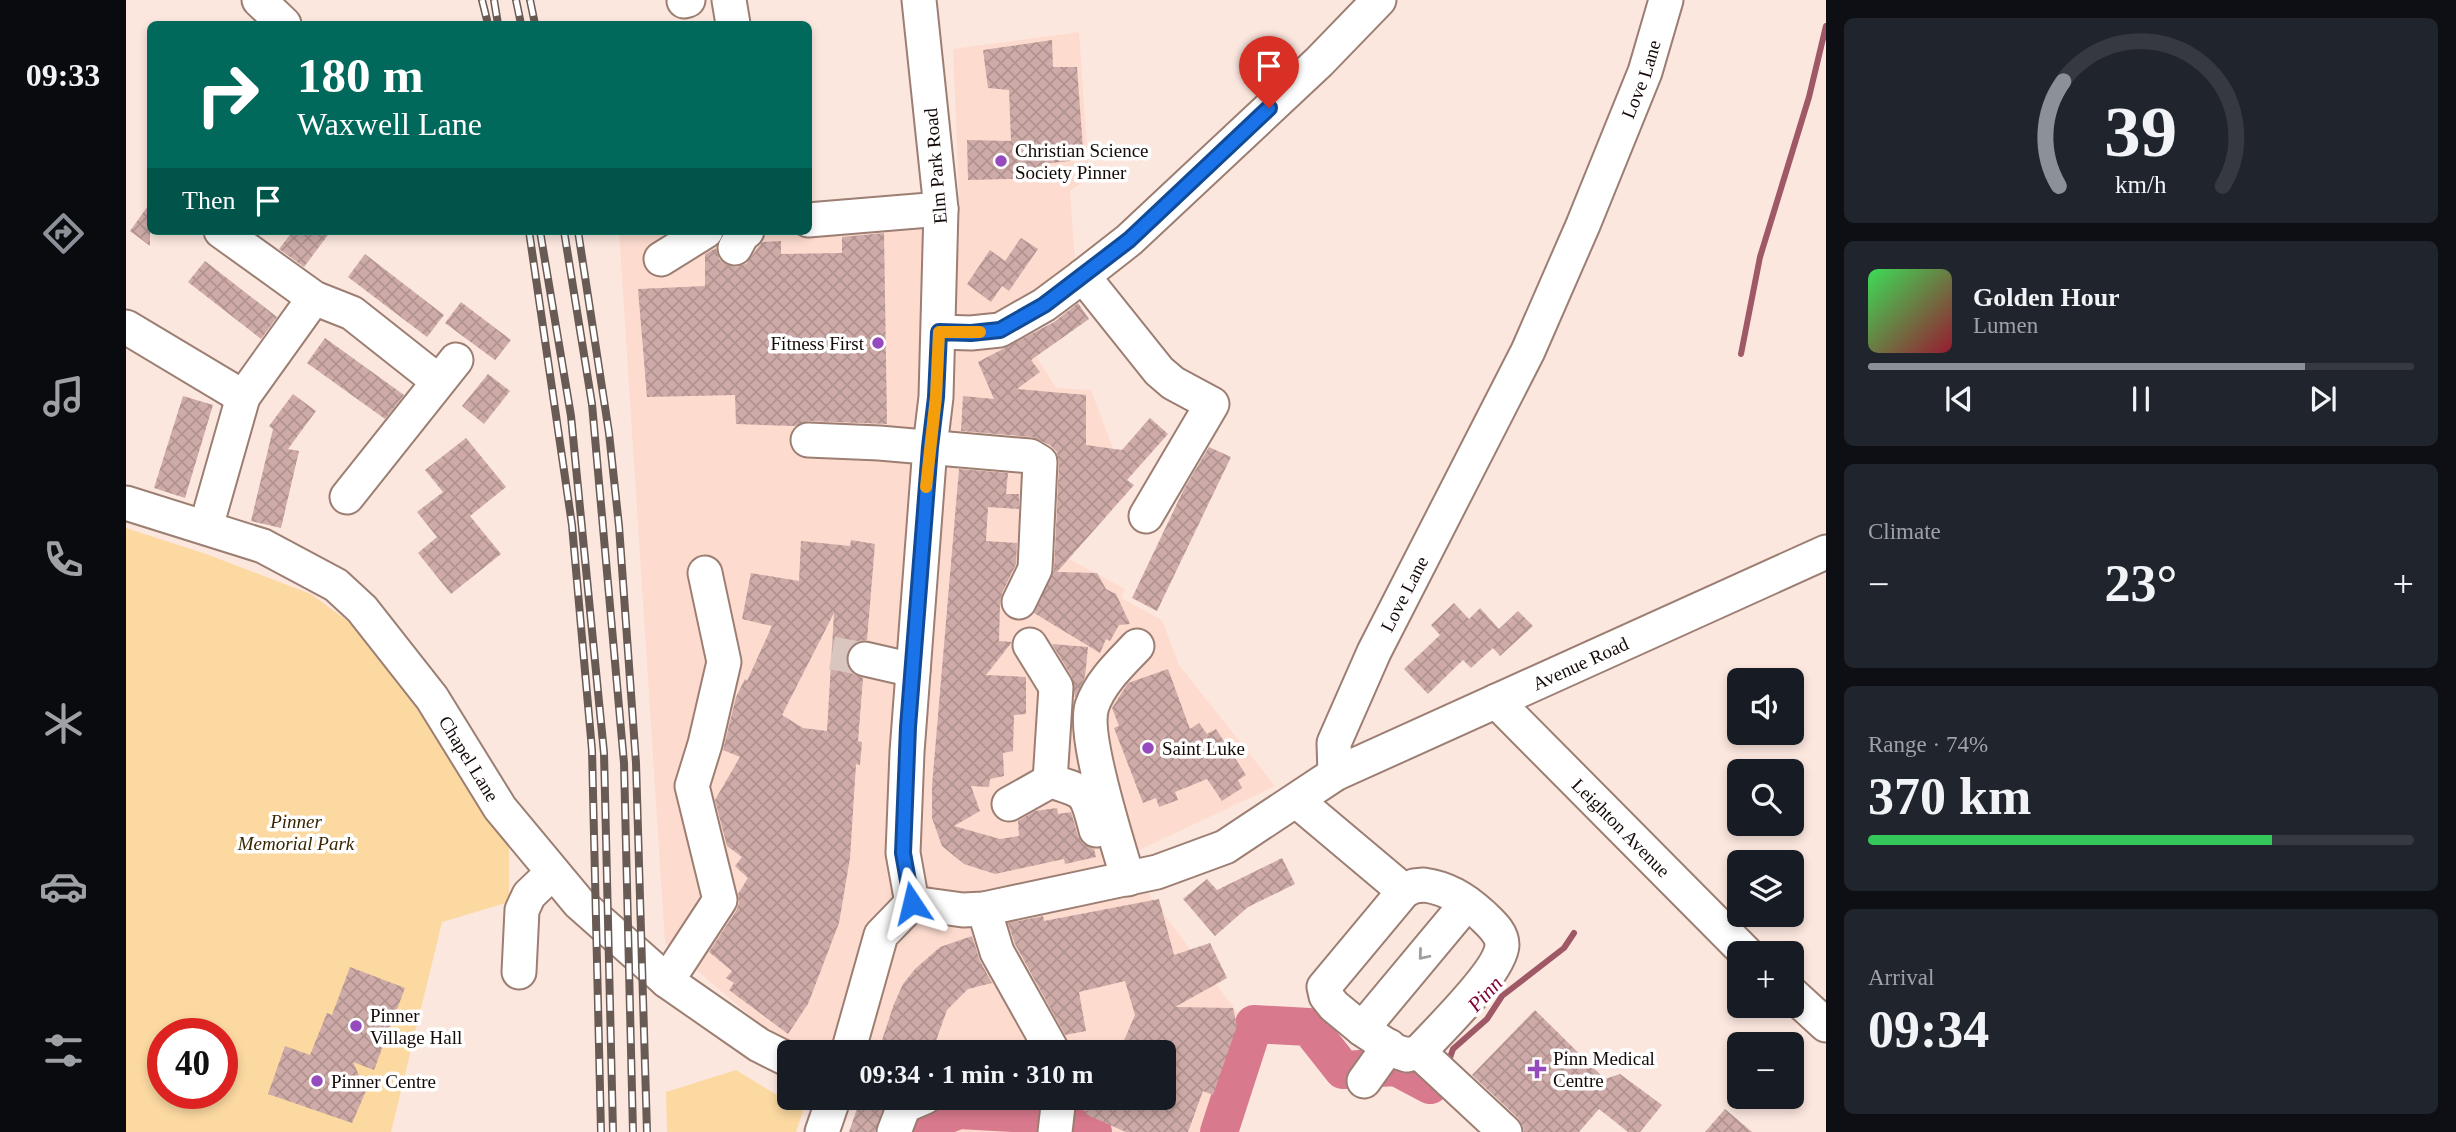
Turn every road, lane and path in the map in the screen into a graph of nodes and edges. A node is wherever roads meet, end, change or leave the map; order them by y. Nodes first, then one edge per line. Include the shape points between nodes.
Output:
1 (259, 0) edge
2 (729, 0) edge
3 (919, 0) edge
4 (1380, 0) edge
5 (1665, 0) edge
6 (281, 21) edge
7 (732, 21) edge
8 (941, 209) junction
9 (812, 219) edge
10 (700, 235) edge
11 (238, 236) edge
12 (661, 259) dead end
13 (1083, 276) junction
14 (314, 298) junction
15 (126, 327) edge
16 (939, 332) junction
17 (243, 397) junction
18 (808, 440) dead end
19 (930, 447) junction
20 (347, 496) dead end
21 (126, 503) edge
22 (1146, 516) dead end
23 (206, 527) junction
24 (1826, 552) edge
25 (705, 573) dead end
26 (1019, 601) dead end
27 (1030, 645) dead end
28 (1138, 646) dead end
29 (865, 659) tunnel mouth
30 (913, 670) junction
31 (1496, 701) junction
32 (1335, 774) junction
33 (1050, 781) junction
34 (1297, 801) junction
35 (1009, 804) dead end
36 (552, 873) junction
37 (1120, 881) junction
38 (1404, 891) junction
39 (912, 903) junction
40 (1467, 903) junction
41 (984, 909) junction
42 (1734, 941) edge
43 (520, 972) dead end
44 (667, 981) junction
45 (1804, 1005) edge
46 (1826, 1025) edge
47 (851, 1040) edge
48 (1046, 1040) edge
49 (777, 1054) edge
50 (1399, 1058) junction
51 (830, 1110) edge
52 (902, 1110) edge
53 (822, 1132) edge
54 (894, 1132) edge
55 (1505, 1132) edge

1 - 6 street
2 - 7 street
3 - 8 street, Elm Park Road
4 - 13 street via 1129,240
5 - 32 street, Love Lane via 1645,72 1528,351 1374,653 1334,743
8 - 9 street
8 - 16 street, Elm Park Road
10 - 12 street
11 - 14 street
13 - 16 street via 1000,330
13 - 22 street via 1159,370 1212,404
14 - 17 street
14 - 20 street via 352,313 439,380
15 - 17 street
16 - 19 street, Elm Park Road
17 - 23 street
18 - 19 street
19 - 26 street via 1031,456 1040,462 1035,569
19 - 30 street, Elm Park Road
21 - 23 street, Chapel Lane
23 - 36 street, Chapel Lane via 263,546 336,585 362,609 432,698 500,808
24 - 31 street, Avenue Road
25 - 44 street via 724,662 692,786 731,897
27 - 33 street via 1056,687
28 - 37 street via 1102,687 1089,719
29 - 30 street
30 - 39 street, Elm Park Road via 903,853
31 - 32 street, Avenue Road
31 - 42 street, Leighton Avenue
32 - 34 street
33 - 35 street
33 - 37 street via 1080,790
34 - 37 street via 1225,847
34 - 38 street
36 - 43 street via 529,895 522,910
36 - 44 street, Chapel Lane via 579,904
37 - 41 street
38 - 40 street via 1424,885 1443,888
38 - 50 street via 1324,987 1334,1006
39 - 41 street
39 - 47 street via 881,935
40 -> 50 street
40 - 50 street via 1499,932 1502,945 1498,957 1491,972
41 - 48 street via 997,952
44 - 49 street, Chapel Lane
45 - 46 street
50 - 55 street
51 - 53 street
52 - 54 street

